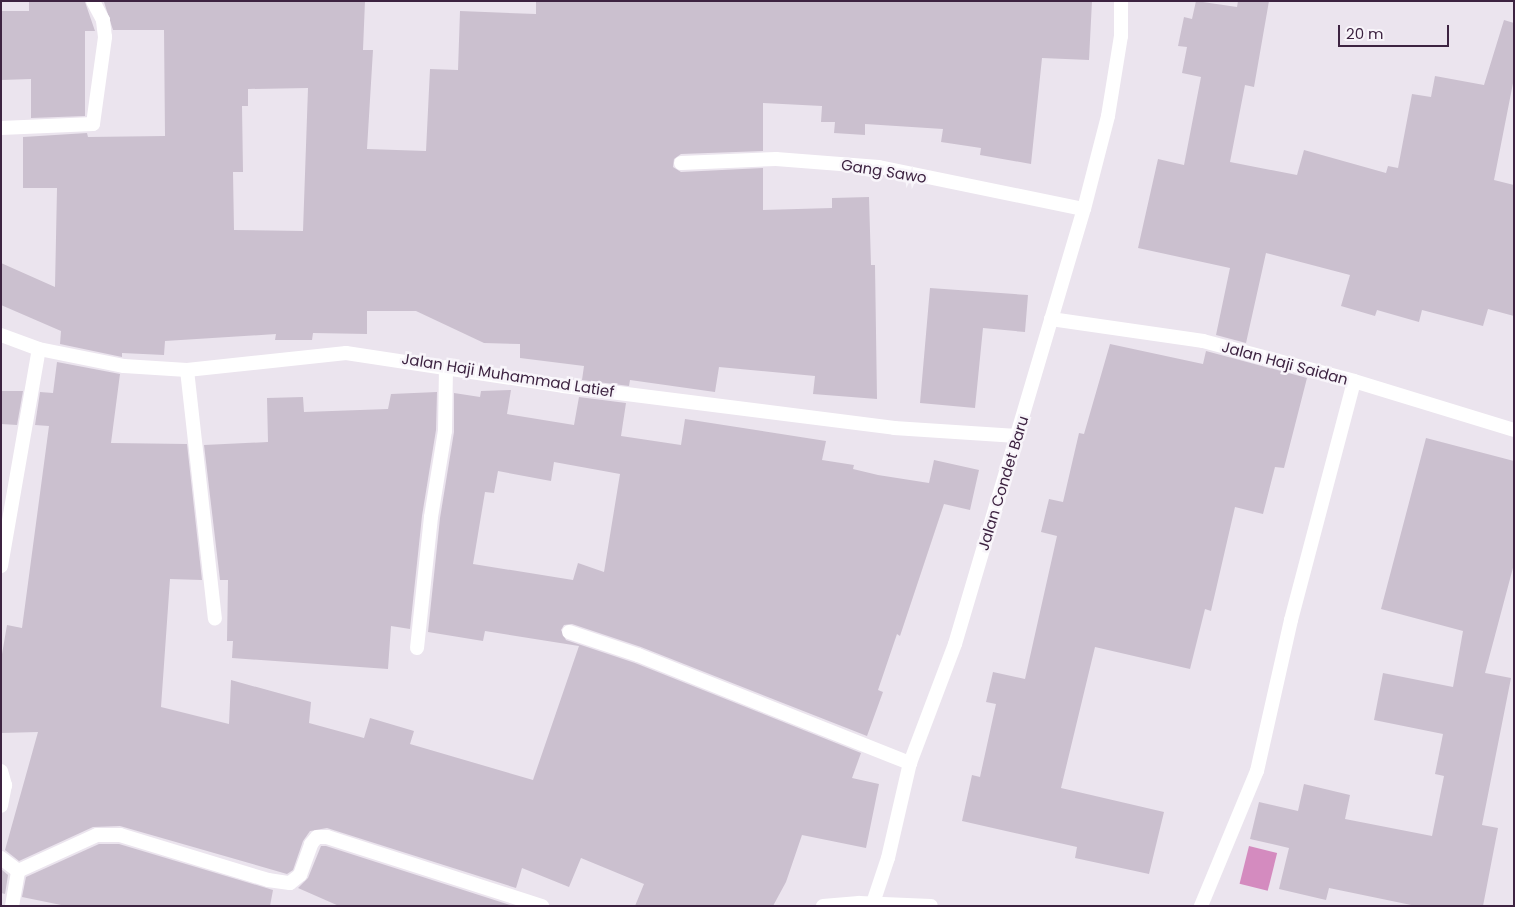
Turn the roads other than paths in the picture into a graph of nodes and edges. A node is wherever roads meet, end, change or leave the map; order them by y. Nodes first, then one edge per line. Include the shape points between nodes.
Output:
1 (93, 1) edge
2 (1121, 1) edge
3 (1, 128) edge
4 (682, 163) dead end
5 (1084, 210) junction
6 (1051, 319) junction
7 (1, 335) edge
8 (38, 349) junction
9 (446, 367) junction
10 (187, 370) junction
11 (1354, 382) junction
12 (1514, 430) edge
13 (1017, 436) junction
14 (1, 566) edge
15 (215, 618) dead end
16 (569, 632) dead end
17 (417, 648) dead end
18 (910, 763) junction
19 (1, 771) edge
20 (1, 806) edge
21 (1, 858) edge
22 (18, 870) junction
23 (873, 903) junction
24 (12, 906) edge
25 (542, 906) edge
26 (823, 906) edge
27 (931, 906) edge
28 (1201, 906) edge

1 - 3 street via 103,20 104,37 93,124
2 - 5 street, Jalan Condet Baru via 1121,36 1108,116
4 - 5 street, Gang Sawo via 776,159 879,167
5 - 6 street, Jalan Condet Baru
6 - 11 street, Jalan Haji Saidan via 1203,341
6 - 13 street, Jalan Condet Baru
7 - 8 street, Jalan Haji Muhammad Latief
8 - 10 street, Jalan Haji Muhammad Latief via 124,366
8 - 14 street
9 - 10 street, Jalan Haji Muhammad Latief via 346,353
9 - 13 street, Jalan Haji Muhammad Latief via 563,386 894,428
9 - 17 street via 445,432 431,516
10 - 15 street
11 - 12 street, Jalan Haji Saidan
11 - 28 street via 1291,620 1257,771
13 - 18 street, Jalan Condet Baru via 955,644
16 - 18 street via 638,655
18 - 23 street, Jalan Condet Baru via 888,858
19 - 20 street via 5,785
21 - 22 street
22 - 24 street
22 - 25 street via 96,835 120,835 268,880 290,883 300,875 311,844 317,837 327,837
23 - 26 street
23 - 27 street

